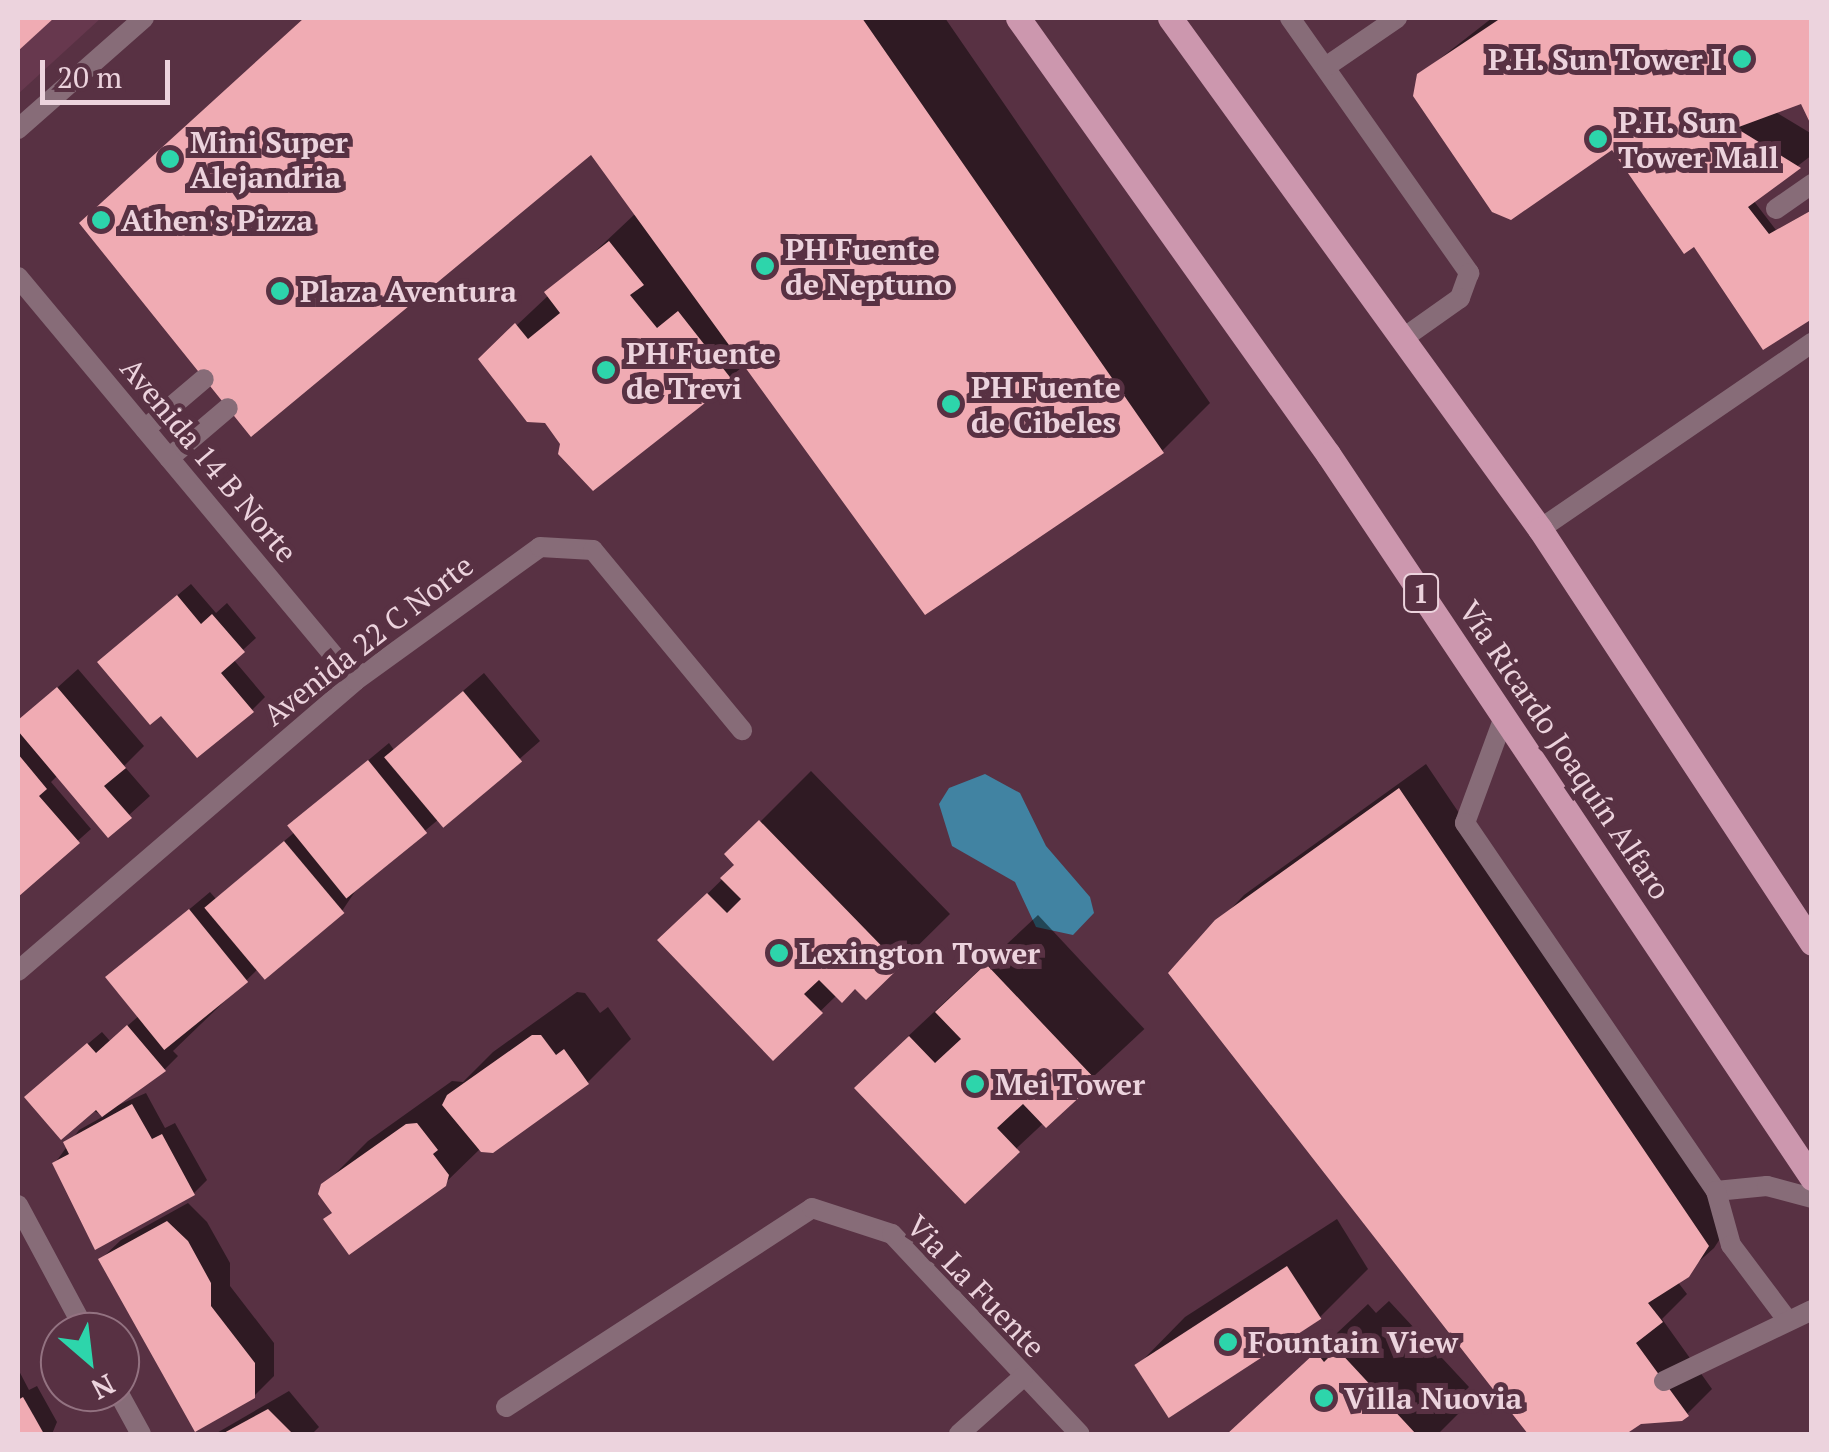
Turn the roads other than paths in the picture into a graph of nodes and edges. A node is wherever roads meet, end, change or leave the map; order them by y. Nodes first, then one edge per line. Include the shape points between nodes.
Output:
1 (144, 18) edge
2 (1018, 18) edge
3 (1170, 18) edge
4 (1290, 18) edge
5 (1398, 18) edge
6 (1327, 66) junction
7 (18, 129) edge
8 (1812, 184) edge
9 (1776, 209) dead end
10 (18, 277) edge
11 (1402, 339) junction
12 (1812, 343) edge
13 (204, 379) dead end
14 (228, 408) dead end
15 (144, 429) junction
16 (169, 458) junction
17 (1540, 529) junction
18 (356, 681) junction
19 (1504, 717) junction
20 (742, 730) dead end
21 (1812, 943) edge
22 (18, 971) edge
23 (1812, 1178) edge
24 (1716, 1192) junction
25 (1812, 1198) edge
26 (18, 1204) edge
27 (1812, 1310) edge
28 (75, 1312) edge
29 (1788, 1320) junction
30 (1023, 1377) junction
31 (1664, 1382) dead end
32 (506, 1407) dead end
33 (129, 1412) edge
34 (141, 1434) edge
35 (959, 1434) edge
36 (1080, 1434) edge

1 - 7 street
2 - 19 main road, Vía Ricardo Joaquín Alfaro / 1 via 1328,454
3 - 11 main road
4 - 6 street
5 - 6 street
6 - 11 street via 1469,272 1460,298
8 - 9 street
10 - 15 street, Avenida 14 B Norte
11 - 17 main road
12 - 17 street
13 - 15 street
14 - 16 street
15 - 16 street, Avenida 14 B Norte
16 - 18 street, Avenida 14 B Norte
17 - 21 main road
18 - 20 street, Avenida 22 C Norte via 540,548 592,550
18 - 22 street, Avenida 22 C Norte
19 - 23 main road, Vía Ricardo Joaquín Alfaro / 1
19 - 24 street via 1465,823
24 - 25 street via 1767,1186
24 - 29 street via 1731,1245
26 - 28 street
27 - 29 street
29 - 31 street
30 - 32 street, Via La Fuente via 892,1234 812,1208
30 - 35 street
30 - 36 street, Via La Fuente
33 - 34 street

